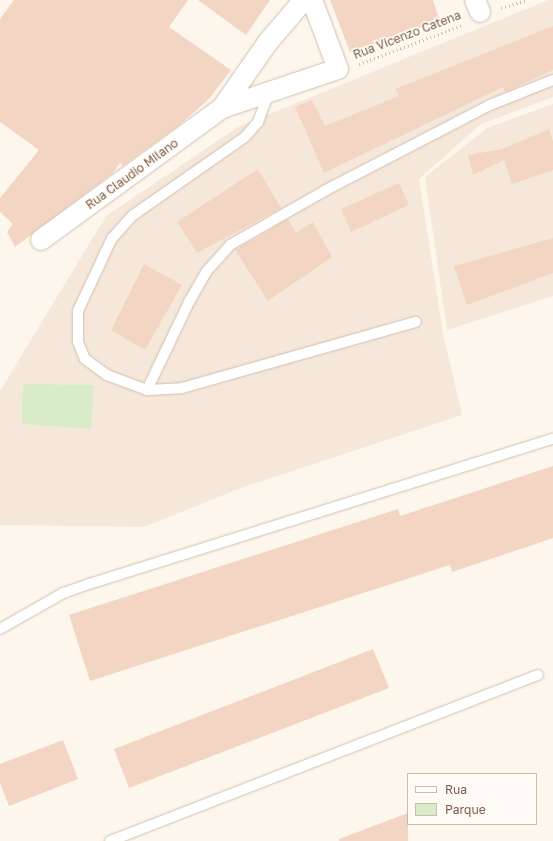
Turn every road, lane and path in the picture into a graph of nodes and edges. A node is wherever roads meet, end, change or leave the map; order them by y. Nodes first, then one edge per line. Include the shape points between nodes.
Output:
1 (304, 0) edge
2 (312, 0) edge
3 (527, 0) edge
4 (478, 6) edge
5 (338, 69) junction
6 (553, 80) edge
7 (269, 92) junction
8 (222, 108) junction
9 (41, 240) dead end
10 (416, 322) dead end
11 (147, 390) junction
12 (553, 439) edge
13 (0, 629) edge
14 (538, 675) dead end
15 (110, 841) edge

1 - 8 street, Rua Claudio Milano via 268,42
2 - 5 street
3 - 4 path, Rua Vicenzo Catena
4 - 5 path, Rua Vicenzo Catena via 464,25
5 - 7 street, Rua Claudio Milano
6 - 11 lane via 490,105 326,190 230,246 203,278
7 - 8 street, Rua Claudio Milano
7 - 11 lane via 258,122 245,137 133,215 112,238 78,311 78,342 85,359 107,375
8 - 9 street, Rua Claudio Milano
10 - 11 lane via 182,388
12 - 13 lane via 89,584 63,593
14 - 15 lane

